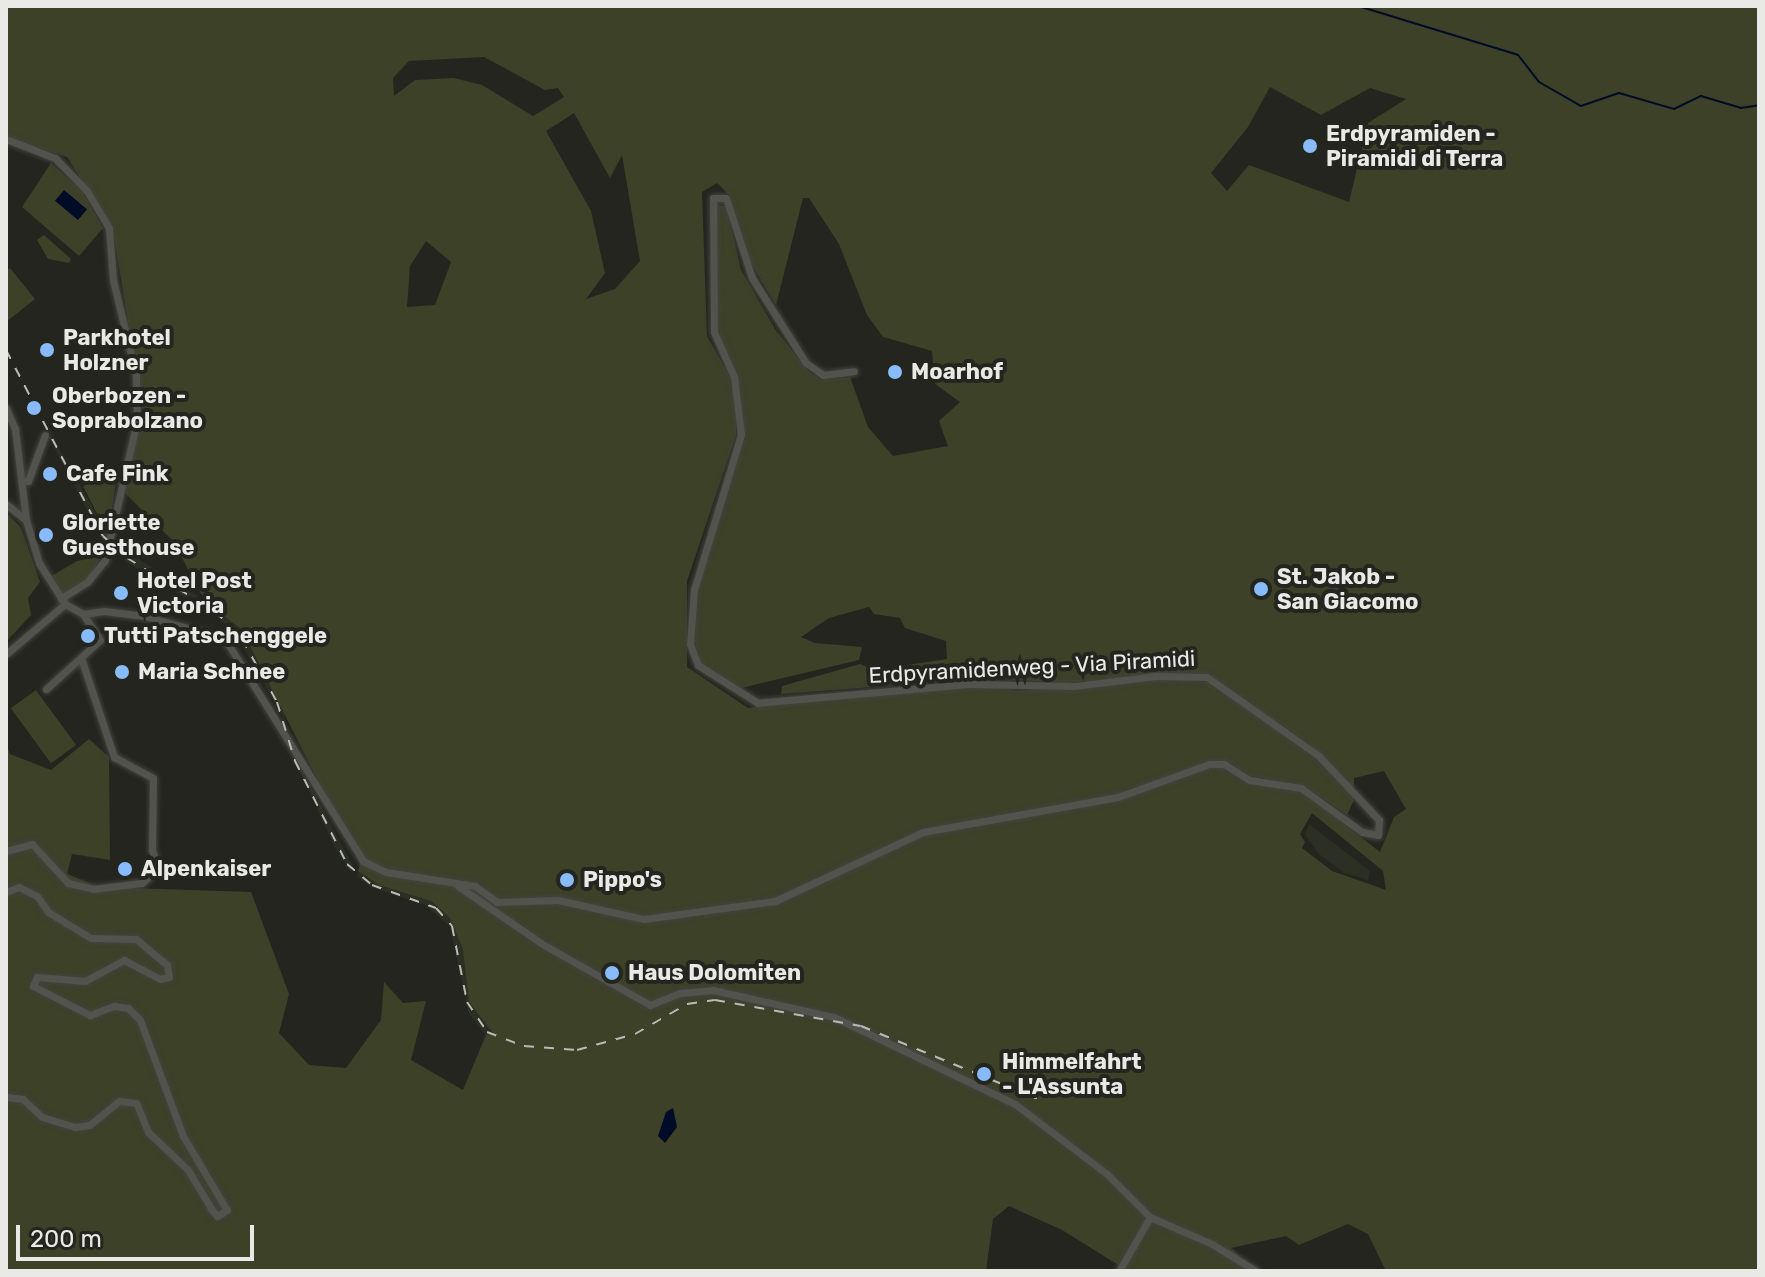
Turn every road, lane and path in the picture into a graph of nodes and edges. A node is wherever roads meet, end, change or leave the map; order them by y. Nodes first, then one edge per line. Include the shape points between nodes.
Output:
1 (6, 139) edge
2 (854, 371) dead end
3 (6, 408) edge
4 (45, 435) dead end
5 (23, 481) junction
6 (6, 504) edge
7 (26, 520) junction
8 (63, 601) junction
9 (83, 614) junction
10 (6, 654) edge
11 (82, 661) junction
12 (46, 689) dead end
13 (6, 851) edge
14 (458, 886) junction
15 (6, 892) edge
16 (6, 1097) edge
17 (1150, 1217) junction
18 (1119, 1271) edge
19 (1256, 1271) edge

1 - 8 street via 55,158 87,191 109,228 113,280 136,375 137,421 105,560
2 - 14 street, Erdpyramidenweg - Via Piramidi via 823,375 806,363 752,278 726,198 713,198 714,332 734,377 741,434 694,590 689,622 696,662 758,703 969,684 1074,686 1156,676 1207,677 1296,734 1382,829 1371,837 1301,788 1250,780 1224,764 1209,764 1118,797 923,832 775,901 644,919 558,900 497,902 475,886
3 - 5 street
4 - 5 street via 28,481
5 - 7 street
6 - 7 street
7 - 8 street via 39,563
8 - 9 street
8 - 10 street
9 - 11 street via 100,640
9 - 14 street, Erdpyramidenweg - Via Piramidi via 104,611 162,619 225,639 363,861 386,872
11 - 12 street
11 - 13 street via 114,757 153,778 152,849 158,868 142,883 93,889 68,883 32,844
14 - 17 street via 544,945 650,1005 680,993 713,990 834,1017 1015,1104 1107,1174
15 - 16 street via 19,887 37,896 48,912 91,938 136,939 167,965 169,977 160,979 124,960 85,981 37,977 33,986 90,1015 114,1006 128,1008 140,1020 183,1136 227,1210 217,1216 188,1170 148,1132 136,1103 119,1101 89,1125 75,1127 42,1117 23,1099
17 - 18 street
17 - 19 street via 1212,1244

